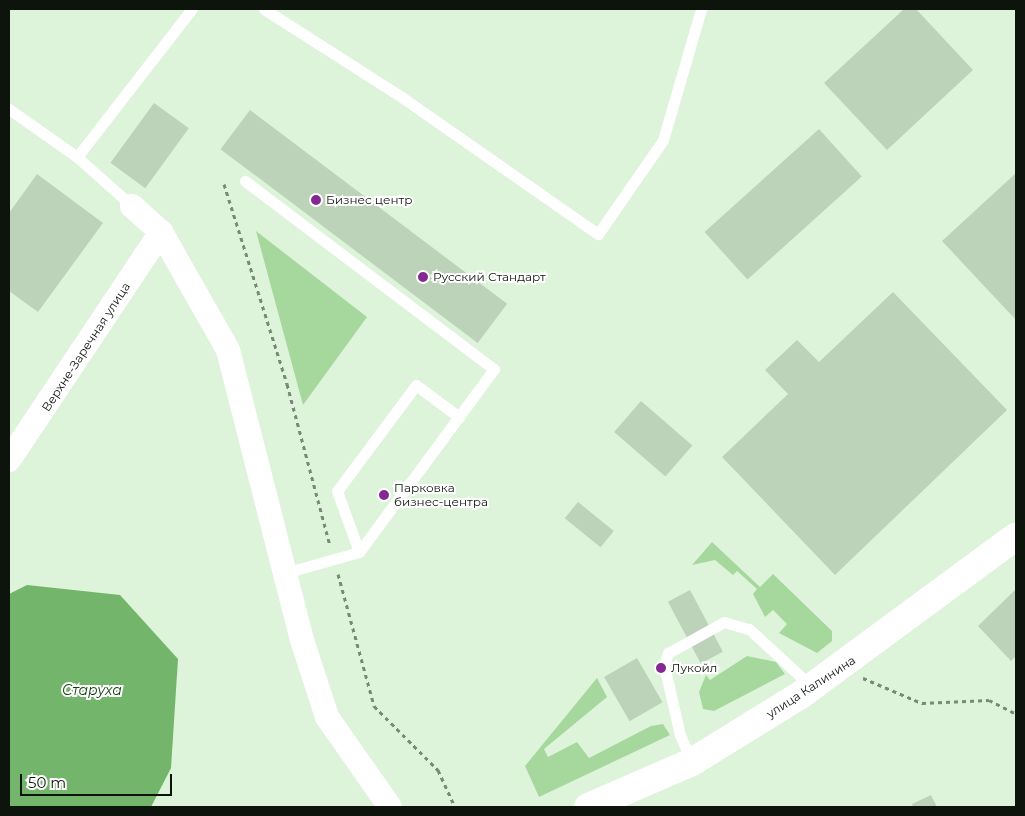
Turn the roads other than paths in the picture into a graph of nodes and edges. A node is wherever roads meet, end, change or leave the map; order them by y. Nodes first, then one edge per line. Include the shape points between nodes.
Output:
1 (192, 9) edge
2 (264, 9) edge
3 (700, 9) edge
4 (9, 109) edge
5 (78, 157) junction
6 (245, 181) dead end
7 (132, 206) joint
8 (161, 232) junction
9 (458, 417) junction
10 (9, 460) edge
11 (1016, 536) edge
12 (359, 552) junction
13 (285, 573) junction
14 (812, 687) junction
15 (692, 762) junction
16 (390, 807) edge
17 (588, 807) edge

1 - 5 lane
2 - 3 lane via 403,98 598,234 663,140
4 - 5 lane
5 - 7 lane
6 - 9 lane via 494,369
7 - 8 street
8 - 10 street, Верхне-Заречная улица
8 - 13 street via 228,350
9 - 12 lane
9 - 12 lane via 416,385 342,484 337,491
11 - 14 main road, улица Калинина via 842,669
12 - 13 lane
13 - 16 street via 327,717
14 - 15 main road, улица Калинина
14 - 15 lane via 749,629 724,622 668,652 664,664 680,734
15 - 17 main road, улица Калинина

